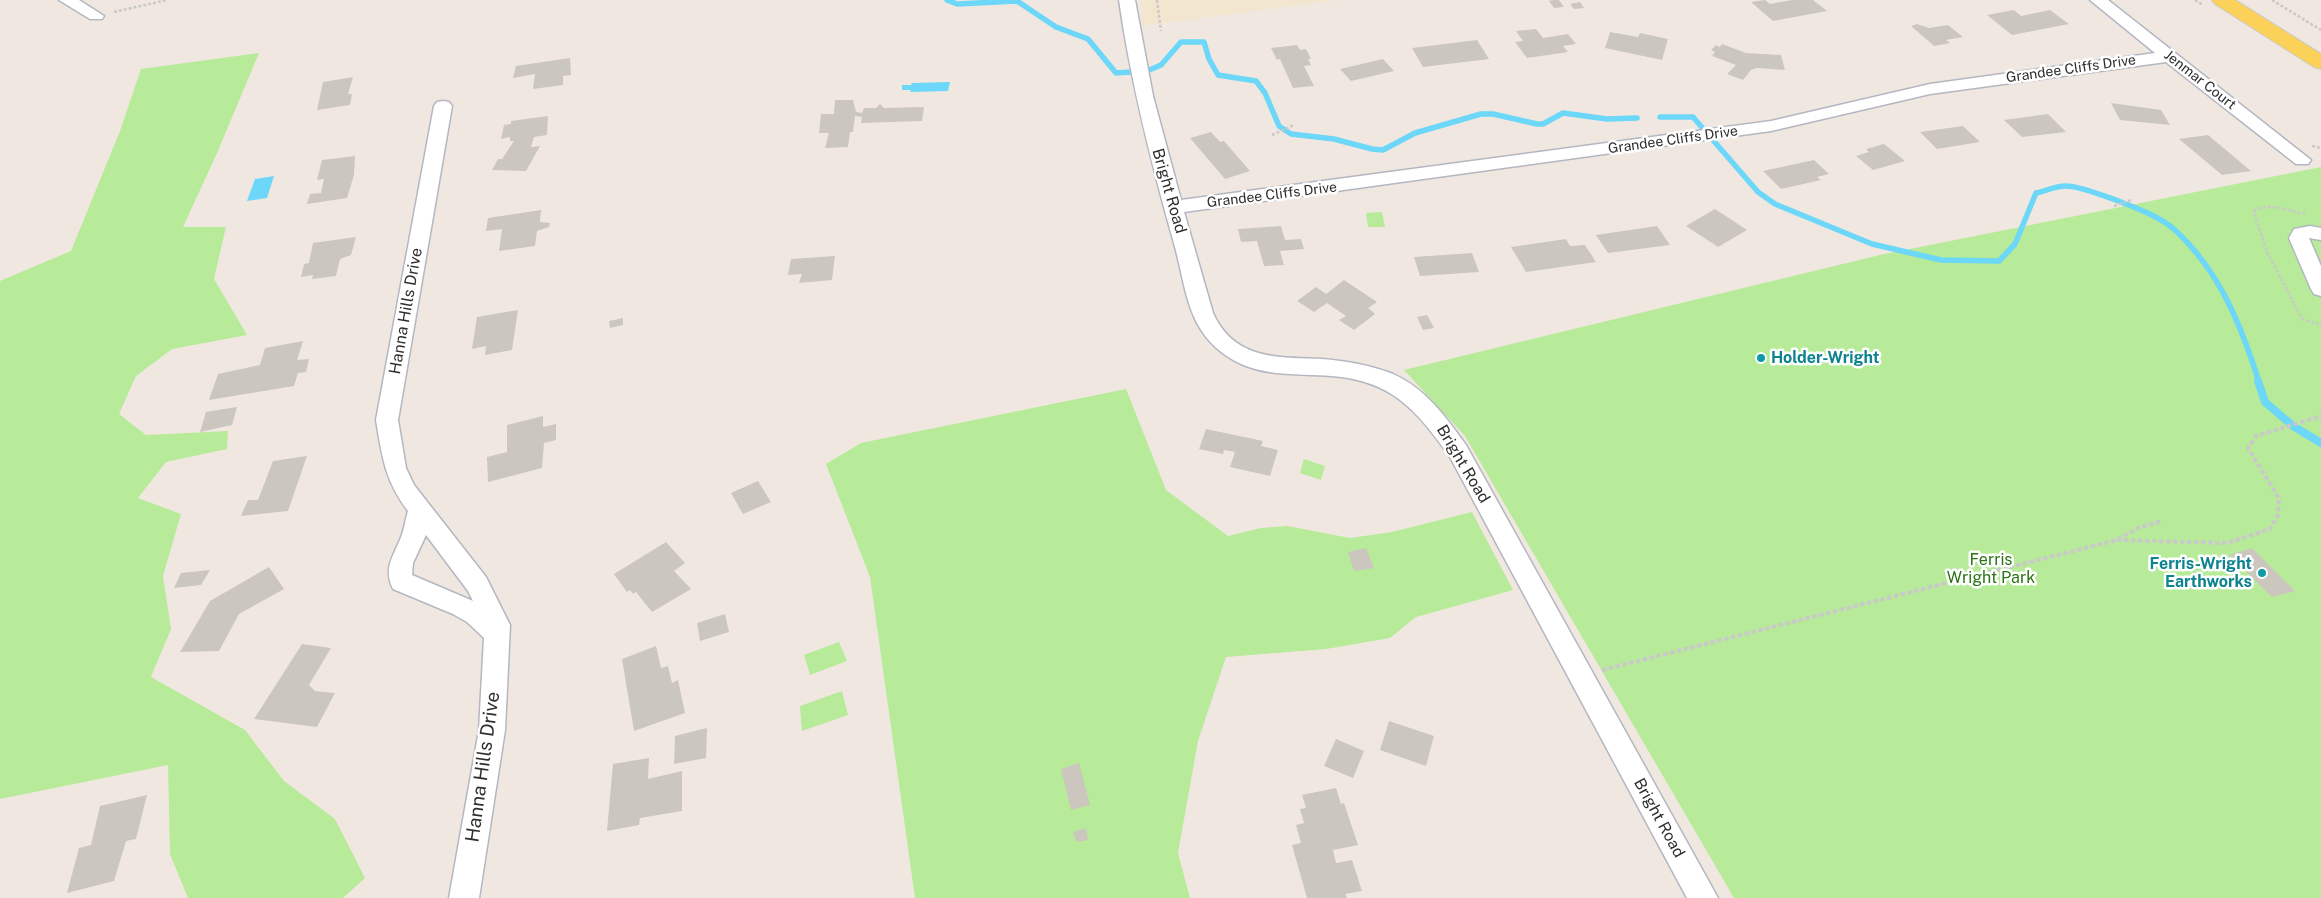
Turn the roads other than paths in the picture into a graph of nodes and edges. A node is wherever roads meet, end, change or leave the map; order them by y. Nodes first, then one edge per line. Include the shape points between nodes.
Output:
1 (67, 0) edge
2 (1127, 0) edge
3 (2098, 0) edge
4 (2222, 0) edge
5 (2249, 0) edge
6 (96, 16) road end
7 (2321, 46) edge
8 (2170, 56) junction
9 (2321, 63) edge
10 (442, 106) dead end
11 (2302, 160) dead end
12 (1173, 207) junction
13 (2321, 234) edge
14 (2321, 289) edge
15 (420, 510) junction
16 (497, 630) junction
17 (464, 898) edge
18 (1704, 898) edge

1 - 6 street
2 - 12 street, Bright Road via 1140,82
3 - 8 street, Jenmar Court
4 - 9 main road
5 - 7 main road
8 - 11 street, Jenmar Court
8 - 12 street, Grandee Cliffs Drive via 1930,89 1771,126 1726,133
10 - 15 street, Hanna Hills Drive via 387,420 395,468 405,490
12 - 18 street, Bright Road via 1210,328 1230,348 1278,367 1322,367 1382,377 1408,391 1433,415 1458,451
13 - 14 street via 2301,233 2299,238
15 - 16 street, Hanna Hills Drive via 477,584
15 - 16 street via 410,545 400,564 402,582 462,607
16 - 17 street, Hanna Hills Drive via 492,730

